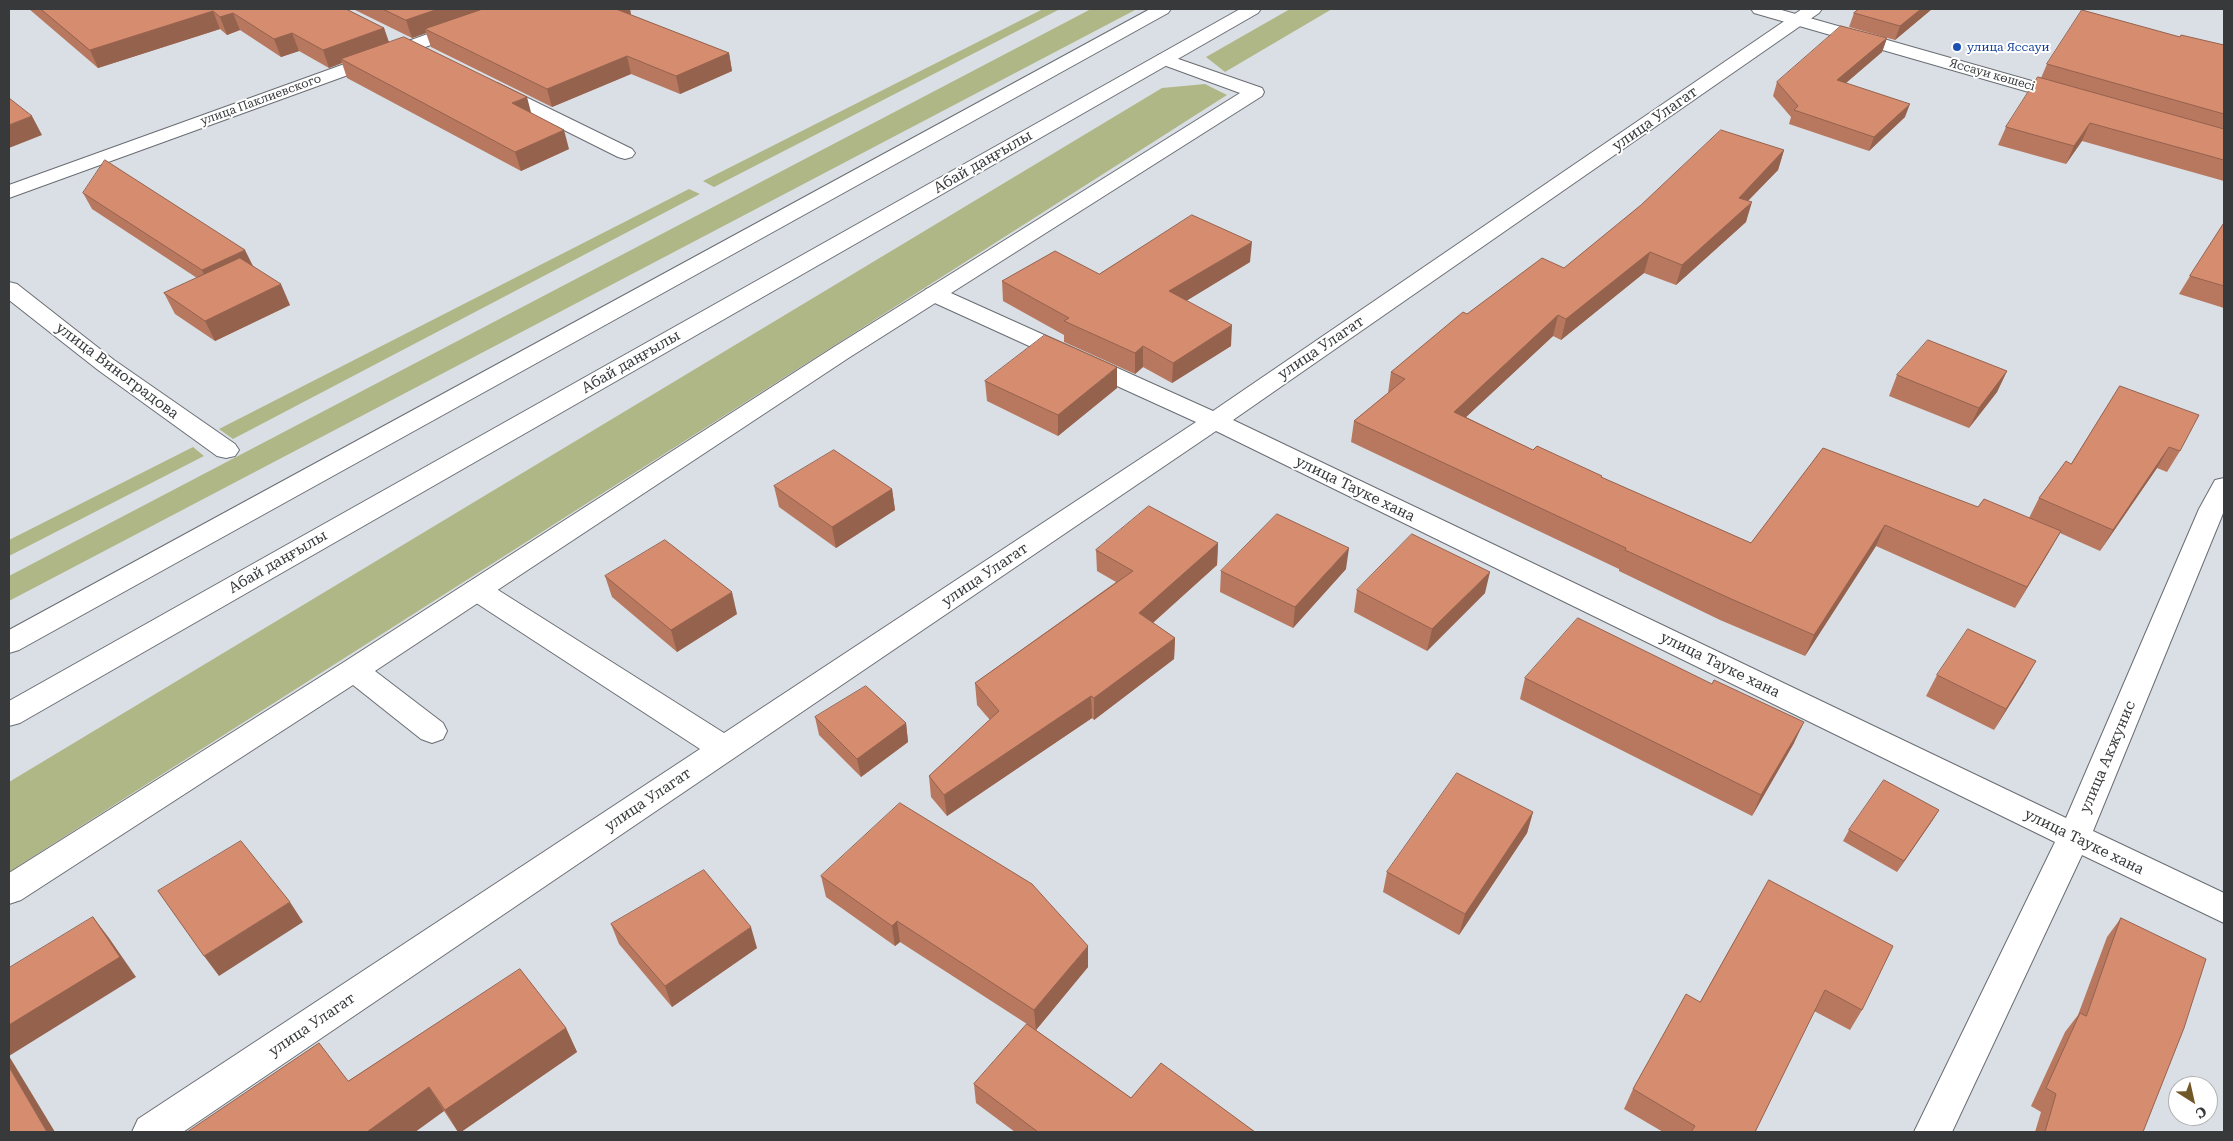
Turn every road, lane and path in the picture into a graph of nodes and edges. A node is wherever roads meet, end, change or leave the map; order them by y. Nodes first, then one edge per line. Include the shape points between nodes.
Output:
1 (513, 9) edge
2 (1162, 9) edge
3 (1252, 9) edge
4 (1760, 9) edge
5 (1806, 14) edge
6 (386, 34) edge
7 (411, 46) junction
8 (428, 55) edge
9 (1164, 59) junction
10 (482, 82) edge
11 (2083, 101) edge
12 (625, 153) dead end
13 (9, 192) edge
14 (9, 289) edge
15 (934, 294) junction
16 (1215, 421) junction
17 (226, 450) dead end
18 (2224, 486) edge
19 (477, 590) junction
20 (9, 643) edge
21 (354, 670) junction
22 (9, 715) edge
23 (432, 731) dead end
24 (724, 749) junction
25 (2074, 838) junction
26 (9, 890) edge
27 (2224, 909) edge
28 (151, 1132) edge
29 (1933, 1132) edge

1 - 7 street, улица Паклиевского
2 - 20 street
3 - 9 street, Абай даңғылы
4 - 5 street, Яссауи көшесі
5 - 11 street, Яссауи көшесі
5 - 16 street, улица Улагат
6 - 7 street
7 - 8 street
7 - 13 street, улица Паклиевского
9 - 15 street via 1255,92
9 - 22 street, Абай даңғылы
10 - 12 street
14 - 17 street, улица Виноградова via 106,365
15 - 16 street, улица Тауке хана
15 - 19 street
16 - 24 street, улица Улагат
16 - 25 street, улица Тауке хана
18 - 25 street, улица Акжунис
19 - 21 street
19 - 24 street
21 - 23 street
21 - 26 street
24 - 28 street, улица Улагат
25 - 27 street, улица Тауке хана
25 - 29 street, улица Акжунис

